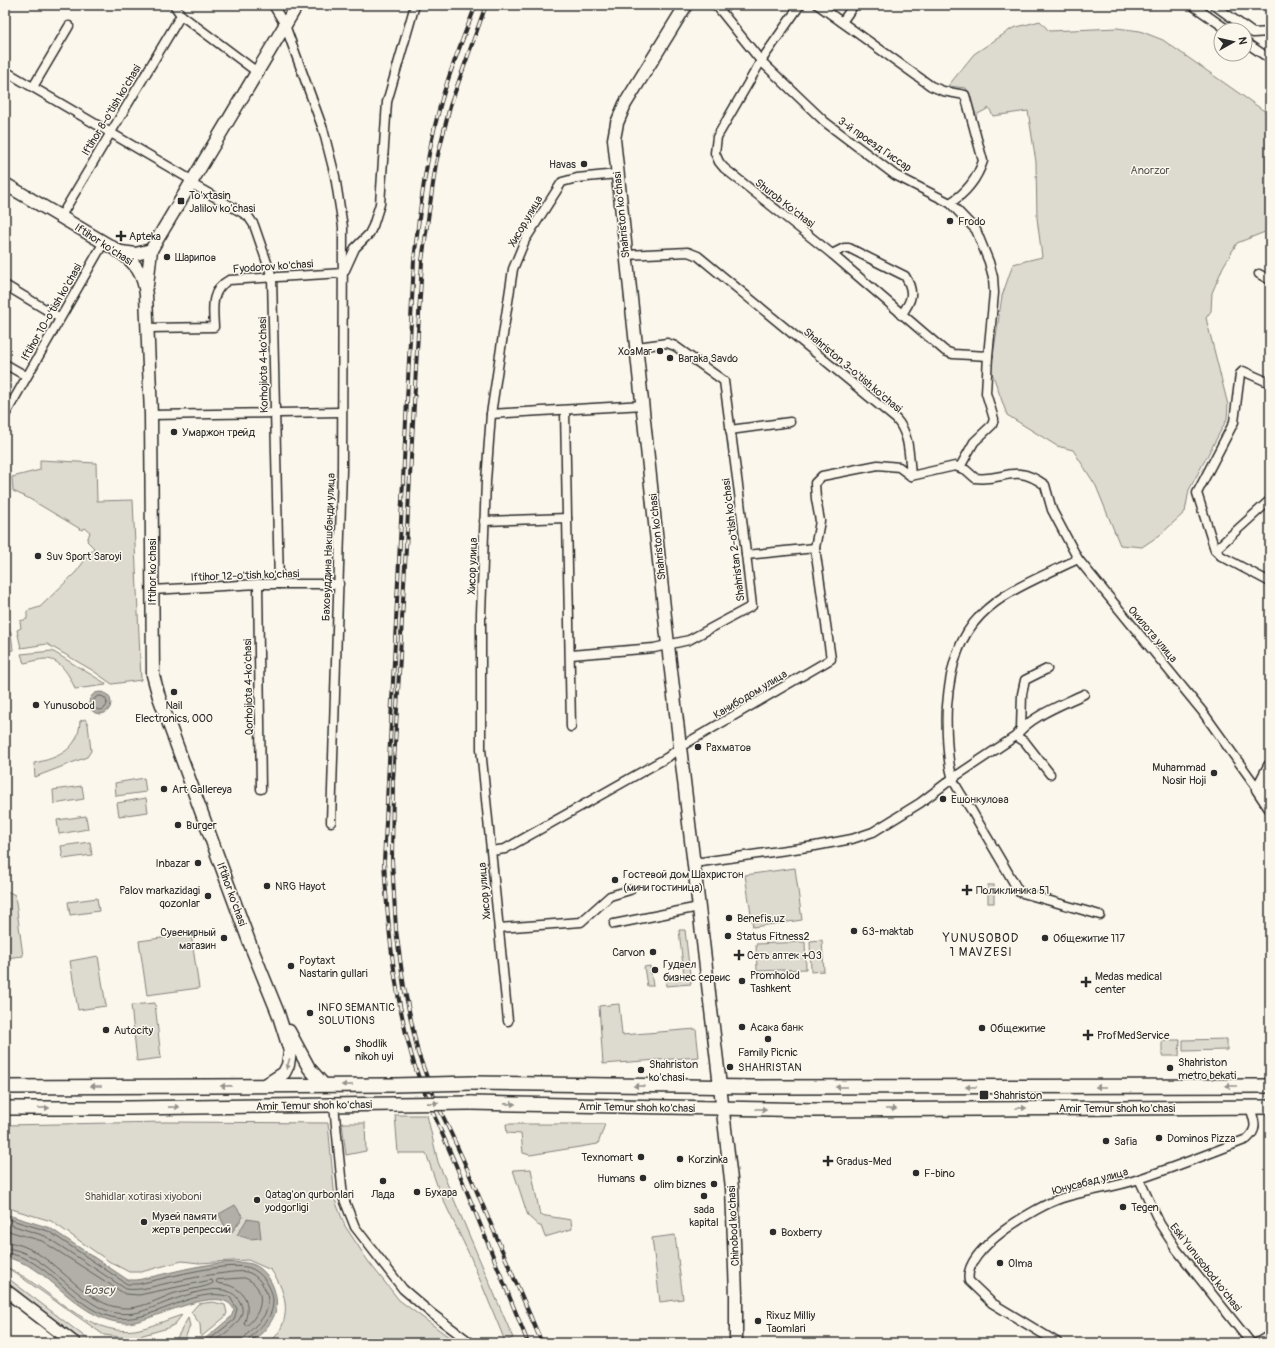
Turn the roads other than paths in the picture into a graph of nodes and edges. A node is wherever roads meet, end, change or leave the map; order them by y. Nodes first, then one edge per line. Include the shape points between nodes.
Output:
1 (174, 5) edge
2 (273, 5) edge
3 (297, 5) edge
4 (415, 5) edge
5 (686, 5) edge
6 (716, 5) edge
7 (800, 5) edge
8 (818, 5) edge
9 (854, 5) edge
10 (1192, 5) edge
11 (1214, 5) edge
12 (181, 15) junction
13 (842, 22) junction
14 (1216, 22) edge
15 (285, 25) junction
16 (69, 26) dead end
17 (1270, 32) edge
18 (1253, 47) edge
19 (1270, 59) edge
20 (761, 62) junction
21 (5, 71) edge
22 (258, 72) junction
23 (33, 87) junction
24 (110, 133) junction
25 (617, 174) junction
26 (192, 182) junction
27 (5, 184) edge
28 (950, 202) junction
29 (61, 216) junction
30 (104, 242) junction
31 (151, 250) junction
32 (120, 252) junction
33 (832, 254) junction
34 (626, 255) junction
35 (343, 272) junction
36 (1259, 274) dead end
37 (272, 277) junction
38 (1270, 280) edge
39 (5, 284) edge
40 (146, 295) junction
41 (901, 315) junction
42 (60, 318) junction
43 (148, 328) junction
44 (637, 347) junction
45 (988, 356) junction
46 (5, 364) edge
47 (26, 376) junction
48 (1270, 382) edge
49 (644, 405) junction
50 (565, 411) junction
51 (341, 412) junction
52 (275, 413) junction
53 (491, 414) junction
54 (5, 415) edge
55 (151, 416) junction
56 (790, 422) dead end
57 (730, 430) junction
58 (960, 467) junction
59 (911, 476) junction
60 (1270, 500) edge
61 (567, 518) junction
62 (484, 521) junction
63 (815, 548) junction
64 (1216, 550) junction
65 (746, 555) junction
66 (1078, 559) junction
67 (1270, 582) edge
68 (258, 584) junction
69 (278, 584) junction
70 (339, 584) junction
71 (152, 590) junction
72 (668, 644) junction
73 (570, 655) junction
74 (1047, 669) dead end
75 (1084, 694) dead end
76 (571, 728) dead end
77 (1019, 732) junction
78 (680, 747) junction
79 (1270, 766) edge
80 (1050, 774) dead end
81 (953, 778) junction
82 (260, 789) dead end
83 (1258, 790) junction
84 (1270, 807) edge
85 (331, 822) dead end
86 (491, 851) junction
87 (694, 863) junction
88 (630, 890) dead end
89 (693, 908) junction
90 (1100, 915) dead end
91 (614, 924) dead end
92 (499, 928) junction
93 (278, 1013) junction
94 (508, 1021) dead end
95 (265, 1085) junction
96 (324, 1085) junction
97 (1270, 1086) edge
98 (5, 1087) edge
99 (720, 1087) junction
100 (816, 1087) junction
101 (334, 1105) junction
102 (1250, 1107) junction
103 (1270, 1107) edge
104 (5, 1108) edge
105 (722, 1109) junction
106 (817, 1110) junction
107 (1139, 1179) junction
108 (5, 1290) edge
109 (1270, 1335) edge
110 (74, 1343) edge
111 (470, 1343) edge
112 (736, 1343) edge
113 (1058, 1343) edge
114 (1251, 1343) edge
115 (1257, 1343) edge

1 - 12 street
2 - 15 street, Баховуддина Накшбанди улица
3 - 15 main road
4 - 35 street via 387,102 380,204 369,234 356,248
5 - 25 main road, Shahriston ko'chasi via 618,118 614,139
6 - 20 street, 3-й проезд Гиссар
7 - 20 street, Shurob Ko'chasi
8 - 13 street
9 - 13 street
10 - 14 street
11 - 17 street via 1253,33
12 - 22 street
12 - 24 street, Iftihor 8-o'tish ko'chasi
13 - 28 street via 931,86 965,95 983,161 971,185 962,196
15 - 22 main road
15 - 35 street, Баховуддина Накшбанди улица via 323,129 335,176 343,227
16 - 23 street
18 - 19 street
20 - 28 street, 3-й проезд Гиссар via 825,122 895,175
20 - 33 street, Shurob Ko'chasi via 717,137 715,153 718,162
21 - 23 street, Korhojiota 4-ko'chasi
22 - 26 main road
23 - 24 street, Korhojiota 4-ko'chasi
24 - 26 street, Korhojiota 4-ko'chasi
24 - 29 street, Iftihor 8-o'tish ko'chasi
25 - 34 main road, Shahriston ko'chasi
25 - 53 street, Хисор улица via 562,182 525,240 513,269
26 - 31 main road
26 - 37 street, Korhojiota 4-ko'chasi via 248,216 254,225
27 - 29 main road, Iftihor ko'chasi
28 - 45 street, 3-й проезд Гиссар via 976,230 989,262 994,293
29 - 30 main road, Iftihor ko'chasi
30 - 32 main road, Iftihor ko'chasi
30 - 42 street, Iftihor 10-o'tish ko'chasi
31 - 32 main road via 136,254
31 - 40 main road
32 - 40 main road, Iftihor ko'chasi via 139,269
33 - 41 street, Shurob Ko'chasi
33 - 41 street via 849,248 905,276 910,284 910,305
34 - 44 main road, Shahriston ko'chasi
34 - 59 street, Shahriston 3-o'tish ko'chasi via 688,252 698,256 896,418 902,425 908,446
35 - 37 street, Fyodorov ko'chasi
35 - 51 street, Баховуддина Накшбанди улица
36 - 38 street
37 - 43 street, Fyodorov ko'chasi via 235,278 218,287 213,304 214,327
37 - 52 street, Korhojiota 4-ko'chasi
39 - 42 street
40 - 43 main road, Iftihor ko'chasi
41 - 45 street, Shurob Ko'chasi via 945,351
42 - 47 street, Iftihor 10-o'tish ko'chasi
43 - 55 main road, Iftihor ko'chasi
44 - 49 main road, Shahriston ko'chasi
44 - 57 street, Shahristan 2-o'tish ko'chasi via 667,343 722,378
45 - 58 street, 3-й проезд Гиссар via 986,393 994,422 974,442
46 - 47 street
47 - 54 street, Iftihor 10-o'tish ko'chasi
48 - 64 street via 1248,371 1240,374 1234,422 1199,488 1198,498
49 - 50 street
49 - 72 main road, Shahriston ko'chasi
50 - 53 street
50 - 61 street
51 - 52 street
51 - 70 street, Баховуддина Накшбанди улица
52 - 55 street
52 - 69 street, Korhojiota 4-ko'chasi
53 - 62 street, Хисор улица
55 - 71 main road, Iftihor ko'chasi
56 - 57 street
57 - 65 street, Shahristan 2-o'tish ko'chasi
58 - 59 street
58 - 66 street, Окилота улица via 975,478 1017,473 1029,475 1044,485 1052,510
59 - 63 street via 899,467 878,465 822,476 815,483 820,521
60 - 64 street
61 - 62 street
61 - 73 street
62 - 86 street, Хисор улица via 481,749
63 - 65 street
63 - 78 street, Канибодом улица via 831,659
64 - 67 street via 1221,556
65 - 72 street, Shahristan 2-o'tish ko'chasi via 752,606 689,640
66 - 81 street via 999,599 975,620 963,638 950,675 947,708 946,728
66 - 83 street, Окилота улица via 1202,711
68 - 69 street, Iftihor 12-o'tish ko'chasi
68 - 71 street, Iftihor 12-o'tish ko'chasi
68 - 82 street, Qorhojiota 4-ko'chasi
69 - 70 street, Iftihor 12-o'tish ko'chasi
70 - 85 street, Баховуддина Накшбанди улица
71 - 93 main road, Iftihor ko'chasi via 152,653 155,683 250,944
72 - 73 street, Shahristan 2-o'tish ko'chasi via 654,648
72 - 78 main road, Shahriston ko'chasi
73 - 76 street
74 - 77 street via 1025,680
75 - 77 street via 1046,713
77 - 80 street
77 - 81 street
78 - 86 street, Канибодом улица via 668,757 505,849
78 - 87 main road, Shahriston ko'chasi
79 - 83 main road
81 - 87 street via 920,804 873,832 852,839
81 - 90 street via 1019,892
83 - 84 main road
86 - 92 street, Хисор улица
87 - 89 main road, Shahriston ko'chasi
88 - 92 street via 610,896 581,922
89 - 91 street
89 - 99 main road, Shahriston ko'chasi
92 - 94 street, Хисор улица
93 -> 95 main road, Iftihor ko'chasi via 290,1051 289,1061 281,1076
93 - 96 main road, Iftihor ko'chasi via 309,1068
95 - 96 main road, Amir Temur shoh ko'chasi
95 -> 98 main road, Amir Temur shoh ko'chasi
99 -> 96 main road, Amir Temur shoh ko'chasi, bridge
97 -> 100 main road, Amir Temur shoh ko'chasi
99 - 100 main road, Amir Temur shoh ko'chasi
99 - 105 main road, Chinobod ko'chasi
100 - 106 main road
104 -> 101 main road, Amir Temur shoh ko'chasi
101 -> 105 main road, Amir Temur shoh ko'chasi, bridge via 471,1103
101 - 111 street via 343,1197 355,1227 403,1289
102 - 103 main road, Amir Temur shoh ko'chasi
106 -> 102 main road, Amir Temur shoh ko'chasi
102 - 107 street, Юнусабад улица via 1255,1126 1254,1133 1247,1139
105 -> 106 main road, Amir Temur shoh ko'chasi
105 - 112 main road, Chinobod ko'chasi via 734,1222
107 - 113 street, Юнусабад улица via 1061,1198 1028,1214 980,1251 968,1271 969,1281 992,1303
107 - 114 street, Eski Yunusobod ko'chasi via 1160,1224 1176,1250
108 - 110 main road
109 - 115 street

